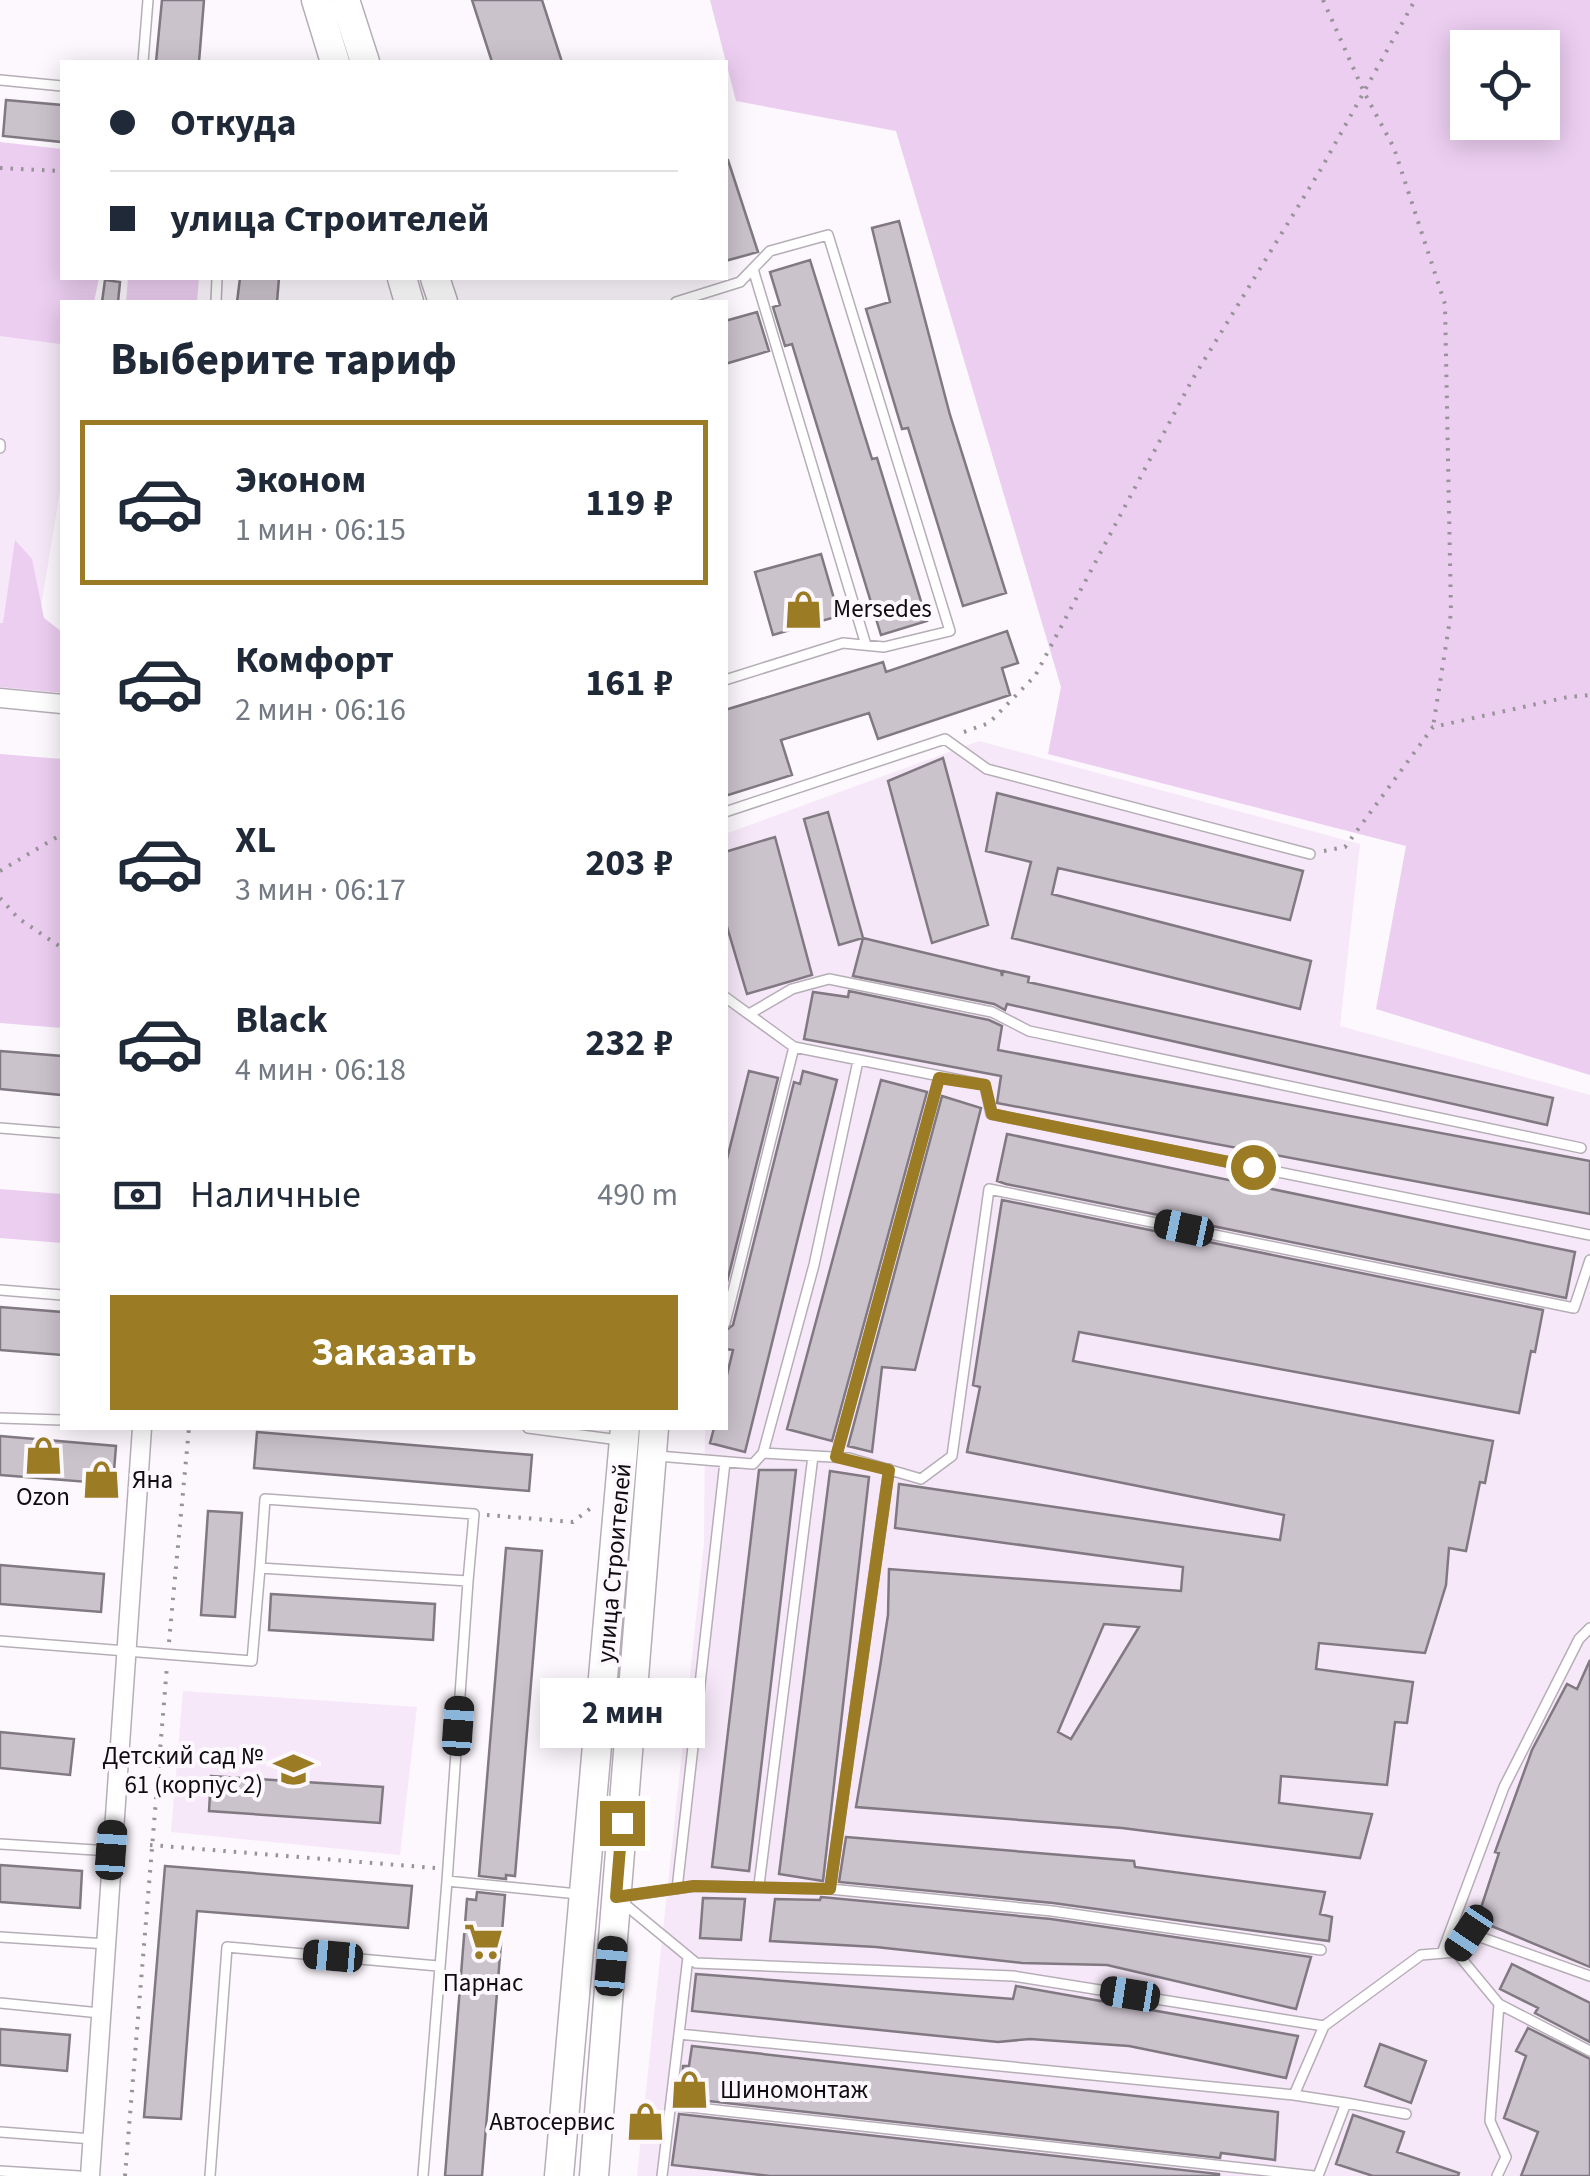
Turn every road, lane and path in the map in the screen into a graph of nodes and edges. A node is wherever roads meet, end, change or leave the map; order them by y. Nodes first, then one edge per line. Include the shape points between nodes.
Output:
1 (148, 0) edge
2 (316, 0) edge
3 (346, 0) edge
4 (1322, 0) edge
5 (1415, 0) edge
6 (142, 60) edge
7 (334, 60) edge
8 (364, 60) edge
9 (0, 80) edge
10 (60, 86) edge
11 (1364, 92) junction
12 (0, 168) edge
13 (60, 171) edge
14 (753, 269) junction
15 (682, 300) edge
16 (866, 645) junction
17 (728, 679) edge
18 (1590, 694) edge
19 (0, 698) edge
20 (60, 704) edge
21 (1434, 727) junction
22 (945, 739) junction
23 (728, 811) edge
24 (60, 835) edge
25 (1310, 854) joint
26 (0, 871) edge
27 (0, 898) edge
28 (60, 947) edge
29 (728, 999) edge
30 (751, 1013) junction
31 (794, 1048) junction
32 (858, 1061) junction
33 (939, 1078) junction
34 (0, 1128) edge
35 (60, 1134) edge
36 (1581, 1148) dead end
37 (1590, 1236) edge
38 (1590, 1260) edge
39 (0, 1290) edge
40 (60, 1295) edge
41 (728, 1312) edge
42 (0, 1418) edge
43 (60, 1420) edge
44 (142, 1430) edge
45 (189, 1430) edge
46 (560, 1430) edge
47 (625, 1434) edge
48 (653, 1442) edge
49 (763, 1453) junction
50 (813, 1456) junction
51 (836, 1457) junction
52 (725, 1462) junction
53 (889, 1470) junction
54 (474, 1514) junction
55 (573, 1522) dead end
56 (260, 1568) junction
57 (468, 1581) junction
58 (1590, 1628) edge
59 (0, 1641) edge
60 (124, 1653) junction
61 (168, 1656) junction
62 (0, 1844) edge
63 (150, 1845) junction
64 (111, 1850) junction
65 (447, 1875) junction
66 (759, 1885) junction
67 (677, 1889) junction
68 (830, 1889) junction
69 (586, 1894) junction
70 (616, 1897) junction
71 (0, 1937) edge
72 (107, 1944) junction
73 (1321, 1950) dead end
74 (1456, 1952) junction
75 (1442, 1954) junction
76 (688, 1957) junction
77 (438, 1966) junction
78 (1590, 1976) edge
79 (0, 2004) edge
80 (1498, 2004) junction
81 (100, 2012) junction
82 (1324, 2026) junction
83 (679, 2034) junction
84 (1590, 2050) edge
85 (1294, 2095) junction
86 (1346, 2103) junction
87 (671, 2104) junction
88 (1406, 2114) dead end
89 (0, 2132) edge
90 (94, 2139) junction
91 (0, 2170) edge
92 (79, 2176) edge
93 (90, 2176) edge
94 (125, 2176) edge
95 (210, 2176) edge
96 (423, 2176) edge
97 (559, 2176) edge
98 (594, 2176) edge
99 (662, 2176) edge
100 (1316, 2176) edge
101 (1497, 2176) edge

1 - 6 lane
2 - 7 main road
3 - 8 main road
4 - 11 path
5 - 11 path
9 - 10 lane
11 - 21 path via 1394,148 1446,304 1451,613
11 - 22 path via 1192,380 1035,676 989,723
12 - 13 path
14 - 15 lane via 740,282
14 - 16 lane
14 - 16 lane via 770,252 828,235 950,631
16 - 17 lane via 843,642
18 - 21 path
19 - 20 street
21 - 25 path via 1344,847
22 - 23 lane
22 - 25 lane via 986,769
24 - 26 path
27 - 28 path
29 - 30 lane
30 - 31 lane
30 - 36 lane via 792,989 829,979 992,1012 1029,1031
31 - 32 lane
31 - 41 lane
32 - 33 lane
32 - 49 lane via 814,1265
33 - 37 lane via 985,1085 992,1114
33 - 51 lane
34 - 35 lane
38 - 53 lane via 1574,1308 989,1188 952,1456 921,1479
39 - 40 lane
42 - 43 lane
44 - 60 street
45 - 61 path
46 - 47 lane
47 - 69 main road, улица Строителей
48 - 52 lane
48 - 70 main road, улица Строителей
49 - 50 lane
49 - 52 lane via 753,1464
50 - 51 lane
50 - 66 lane
51 - 53 lane
52 - 67 lane
53 - 68 lane
54 - 55 path
54 - 56 lane via 265,1499
54 - 57 lane
56 - 57 lane
56 - 61 lane via 252,1661
57 - 65 lane
58 - 75 lane via 1504,1786
59 - 60 lane
60 - 61 lane
60 - 64 street
61 - 63 path
62 - 64 lane
63 - 65 path
63 - 94 path
64 - 72 street
65 - 69 lane
65 - 77 lane
66 - 67 lane
66 - 68 lane
67 - 70 lane
68 - 73 lane via 1052,1911
69 - 70 main road
69 - 97 main road, улица Строителей
70 - 76 lane
70 - 98 main road, улица Строителей
71 - 72 lane
72 - 81 street
74 - 75 lane
74 - 78 lane via 1469,1933
74 - 80 lane
75 - 82 lane via 1421,1956
76 - 82 lane via 696,1963 1013,1976
76 - 83 lane
77 - 95 lane via 227,1947
77 - 96 lane
79 - 81 lane
80 - 84 lane
80 - 101 lane via 1490,2122 1506,2157
81 - 90 street
82 - 85 lane
83 - 85 lane
83 - 87 lane
85 - 86 lane
86 - 88 lane
86 - 100 lane
87 - 99 lane
87 - 100 lane
89 - 90 lane
90 - 93 street
91 - 92 lane

